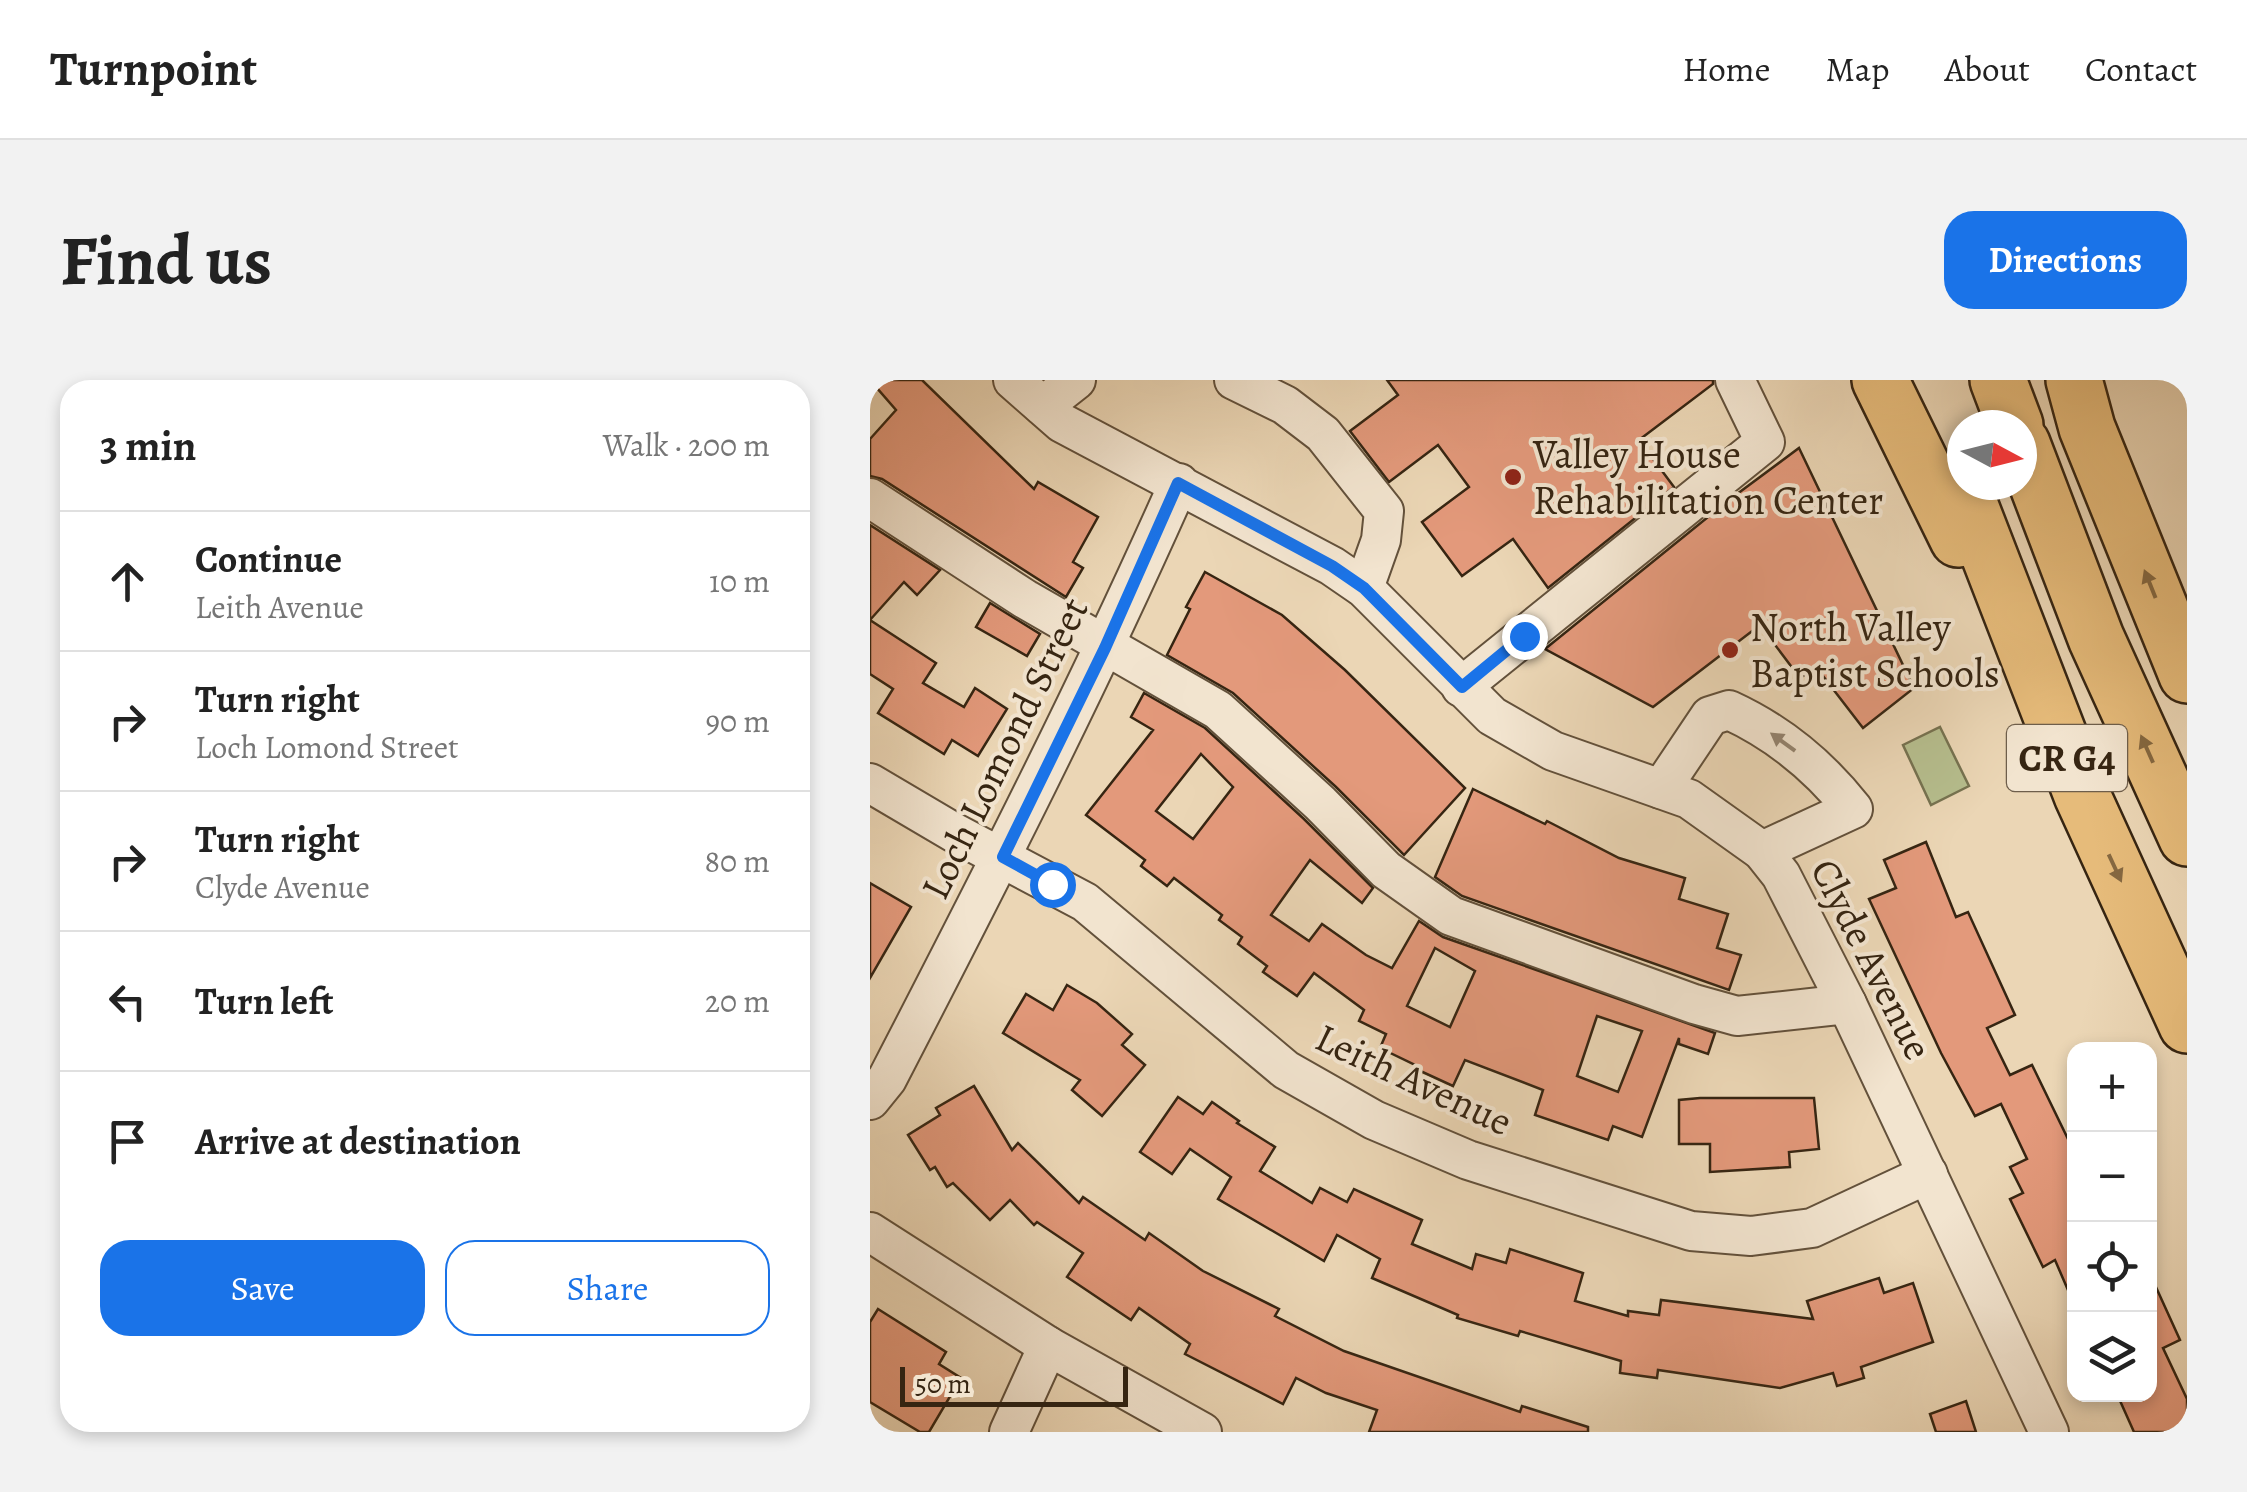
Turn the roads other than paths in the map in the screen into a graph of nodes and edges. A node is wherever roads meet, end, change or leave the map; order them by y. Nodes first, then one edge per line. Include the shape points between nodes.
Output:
1 (1012, 380) edge
2 (1076, 380) edge
3 (1234, 380) edge
4 (1735, 380) edge
5 (1880, 380) edge
6 (1922, 380) edge
7 (1998, 380) edge
8 (2074, 380) edge
9 (1043, 406) junction
10 (2009, 410) edge
11 (1947, 445) edge
12 (1178, 483) junction
13 (2037, 483) edge
14 (870, 498) edge
15 (1968, 500) edge
16 (1364, 588) junction
17 (1105, 648) junction
18 (2187, 675) edge
19 (1462, 687) junction
20 (870, 783) edge
21 (1660, 789) junction
22 (2082, 796) junction
23 (2187, 838) edge
24 (1762, 851) junction
25 (1003, 857) junction
26 (1848, 1004) junction
27 (2187, 1025) edge
28 (870, 1100) edge
29 (1928, 1174) junction
30 (870, 1232) edge
31 (1048, 1346) junction
32 (1009, 1432) edge
33 (1202, 1432) edge
34 (2049, 1432) edge

1 - 9 street, Clyde Avenue
2 - 9 street
3 - 16 street via 1286,405 1323,434 1384,512
4 - 19 street via 1766,442
5 - 22 highway
6 - 11 highway, CR G4
7 - 10 highway
18 -> 8 highway via 2087,428
9 - 12 street, Clyde Avenue
12 - 16 street, Clyde Avenue
12 - 17 street, Loch Lomond Street
23 -> 13 highway, CR G4 via 2096,638
14 - 17 street
15 - 22 highway, CR G4
16 - 19 street, Clyde Avenue
17 - 25 street, Loch Lomond Street
17 - 26 street via 1218,710 1386,870 1451,916 1736,1016
19 - 21 street, Clyde Avenue via 1492,716 1553,751
20 - 25 street, Leith Avenue
21 - 24 street, Clyde Avenue via 1689,799
24 -> 21 street via 1852,809 1786,742 1729,710 1710,716
22 -> 27 highway, CR G4
24 - 26 street, Clyde Avenue
25 - 28 street, Loch Lomond Street
25 - 29 street, Leith Avenue via 1084,902 1286,1070 1374,1120 1468,1160 1692,1231 1750,1236 1812,1228
26 - 29 street, Clyde Avenue
29 - 34 street, Clyde Avenue
30 - 31 street
31 - 32 street
31 - 33 street

